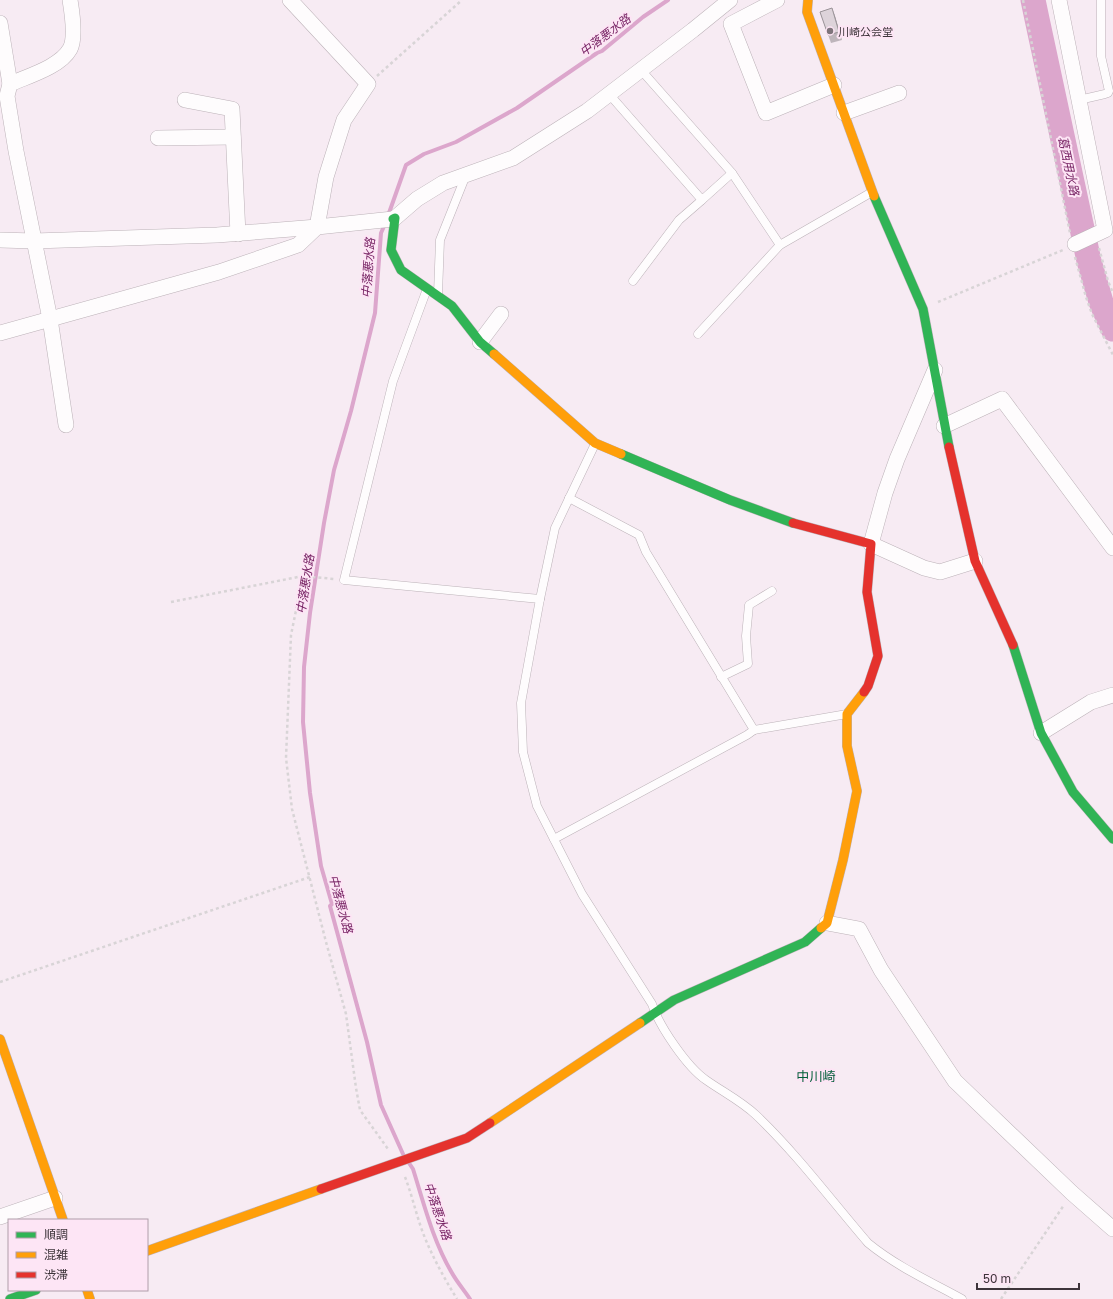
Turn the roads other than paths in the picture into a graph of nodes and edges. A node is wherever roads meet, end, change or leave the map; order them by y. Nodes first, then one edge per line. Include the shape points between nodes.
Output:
1 (70, 0) edge
2 (290, 0) edge
3 (730, 0) edge
4 (777, 0) edge
5 (808, 0) edge
6 (1059, 0) edge
7 (1100, 0) edge
8 (0, 23) edge
9 (642, 70) junction
10 (10, 84) junction
11 (834, 85) junction
12 (899, 93) dead end
13 (609, 94) junction
14 (185, 100) dead end
15 (1079, 100) junction
16 (844, 113) junction
17 (233, 137) junction
18 (158, 138) dead end
19 (732, 173) junction
20 (466, 175) junction
21 (872, 191) junction
22 (702, 200) junction
23 (394, 218) junction
24 (316, 227) junction
25 (1109, 228) edge
26 (238, 234) junction
27 (0, 240) edge
28 (34, 241) junction
29 (780, 245) junction
30 (1073, 245) road end
31 (633, 281) dead end
32 (427, 289) junction
33 (438, 297) junction
34 (501, 314) dead end
35 (50, 319) junction
36 (0, 333) edge
37 (698, 334) dead end
38 (480, 342) junction
39 (935, 370) junction
40 (66, 425) dead end
41 (944, 426) junction
42 (595, 443) junction
43 (569, 498) junction
44 (871, 544) junction
45 (1113, 548) edge
46 (975, 560) junction
47 (772, 591) dead end
48 (540, 599) junction
49 (721, 677) junction
50 (1113, 695) edge
51 (847, 714) junction
52 (754, 730) junction
53 (1041, 733) junction
54 (554, 839) junction
55 (1113, 839) edge
56 (827, 923) junction
57 (654, 1012) junction
58 (0, 1039) edge
59 (55, 1198) junction
60 (0, 1217) edge
61 (63, 1219) edge
62 (1113, 1229) edge
63 (148, 1251) edge
64 (33, 1291) edge
65 (10, 1299) edge
66 (962, 1299) edge

1 - 10 street via 73,24 71,48 53,65
2 - 24 street via 368,84 344,120 326,177
3 - 9 street
4 - 11 street via 731,24 766,113
5 - 11 street via 807,12
6 - 15 street
7 - 15 lane via 1101,48 1109,91
8 - 10 street
9 - 13 street
9 - 19 lane
10 - 28 street via 7,96
11 - 16 street
12 - 16 street
13 - 20 street via 588,111 514,158
13 - 22 lane
14 - 17 street via 232,109
15 - 25 street
16 - 21 street
17 - 18 street
17 - 26 street
19 - 22 lane
19 - 29 lane
20 - 23 street via 443,183 417,199
20 - 33 lane via 440,240
21 - 29 lane
21 - 39 street via 923,309
22 - 31 lane via 679,220
23 - 24 street
23 - 32 street via 391,250 401,270
24 - 26 street
24 - 35 street via 298,245 219,272
25 - 30 street via 1095,241
26 - 28 street
27 - 28 street
28 - 35 street
29 - 37 lane
32 - 33 street
32 - 48 lane via 393,381 344,580
33 - 38 street via 452,306
34 - 38 street
35 - 36 street
35 - 40 street
38 - 42 street
39 - 41 street
39 - 44 street via 897,459
41 - 45 street via 1002,399
41 - 46 street
42 - 43 lane
42 - 44 street via 789,522
43 - 48 lane via 555,528
43 - 49 lane via 638,535
44 - 46 street via 924,568 940,572
44 - 51 street via 867,592 878,656 868,686
46 - 53 street via 1012,641
47 - 49 lane via 749,605 746,636 748,664
48 - 54 lane via 521,702 523,752 537,806
49 - 52 lane
50 - 53 street via 1091,702
51 - 52 lane
51 - 56 street via 847,746 857,791
52 - 54 lane
53 - 55 street via 1073,792
54 - 57 lane via 582,894 652,1004
56 - 57 street via 805,942 674,1000
56 - 62 street via 859,929 881,970 955,1081
57 - 63 street via 466,1138
57 - 66 lane via 683,1058 695,1072 755,1114 804,1166 868,1243 899,1264
58 - 59 street
59 - 60 street
59 - 61 street
64 - 65 street

